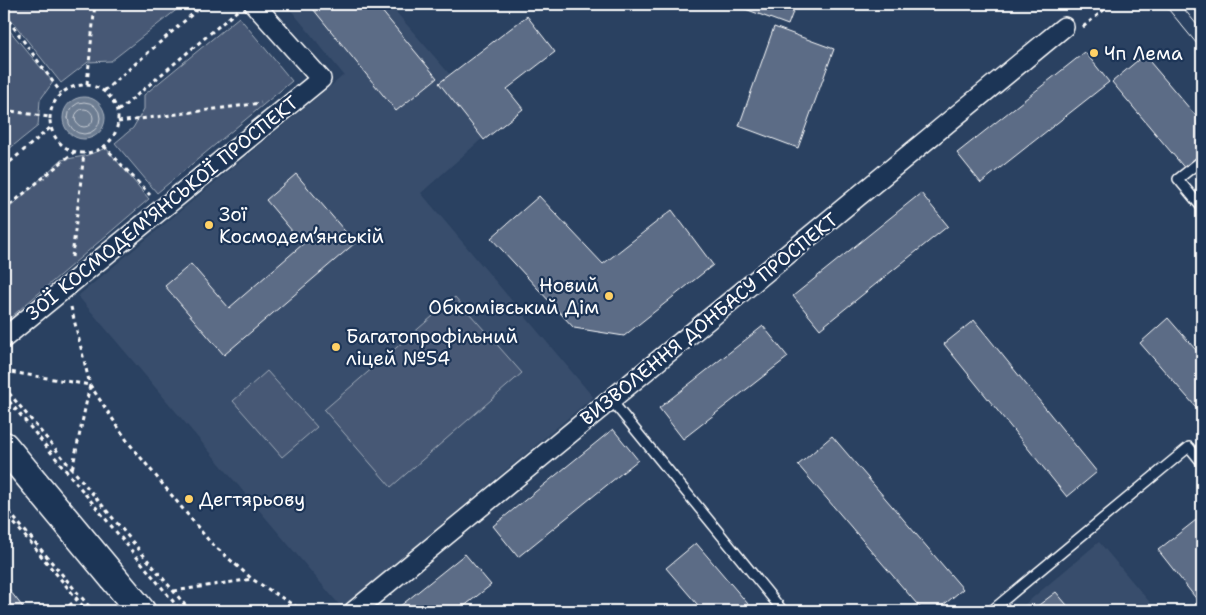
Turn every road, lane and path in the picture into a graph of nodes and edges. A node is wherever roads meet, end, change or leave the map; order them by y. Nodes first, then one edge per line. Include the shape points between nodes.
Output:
1 (96, 4) edge
2 (204, 4) edge
3 (246, 7) edge
4 (4, 14) edge
5 (1064, 28) dead end
6 (87, 84) junction
7 (104, 90) junction
8 (61, 93) junction
9 (297, 98) junction
10 (4, 110) edge
11 (118, 111) junction
12 (49, 117) junction
13 (118, 122) junction
14 (50, 128) junction
15 (104, 146) junction
16 (74, 152) junction
17 (84, 153) junction
18 (1202, 160) edge
19 (4, 167) edge
20 (162, 208) junction
21 (1202, 208) edge
22 (4, 210) edge
23 (68, 285) junction
24 (4, 338) edge
25 (4, 371) edge
26 (90, 385) junction
27 (4, 387) edge
28 (4, 395) edge
29 (610, 400) junction
30 (4, 446) edge
31 (1202, 462) edge
32 (72, 470) junction
33 (4, 506) edge
34 (4, 511) edge
35 (252, 579) junction
36 (173, 591) junction
37 (77, 599) junction
38 (63, 611) edge
39 (87, 611) edge
40 (93, 611) edge
41 (141, 611) edge
42 (181, 611) edge
43 (190, 611) edge
44 (303, 611) edge
45 (354, 611) edge
46 (783, 611) edge
47 (991, 611) edge

1 - 6 path
2 - 7 path
3 - 9 street, ЗОЇ КОСМОДЕМ’ЯНСЬКОЇ ПРОСПЕКТ via 321,79
3 - 11 path
4 - 8 path
5 - 29 street, ВИЗВОЛЕННЯ ДОНБАСУ ПРОСПЕКТ
6 - 7 path
6 - 8 path via 73,86
7 - 11 path
8 - 12 path via 52,104
9 - 13 path
9 - 20 street, ЗОЇ КОСМОДЕМ’ЯНСЬКОЇ ПРОСПЕКТ
10 - 12 path
11 - 13 path
12 - 14 path
13 - 15 path via 114,134
14 - 16 path via 62,146
14 - 19 path
15 - 17 path
15 - 20 path
16 - 17 path
16 - 22 path
17 - 23 path
18 - 21 lane via 1178,179
20 - 23 street, ЗОЇ КОСМОДЕМ’ЯНСЬКОЇ ПРОСПЕКТ
23 - 24 street, ЗОЇ КОСМОДЕМ’ЯНСЬКОЇ ПРОСПЕКТ
23 - 26 path
25 - 26 path
26 - 32 path
26 - 35 path via 128,442 173,498 210,542
27 - 32 path
28 - 42 path
29 - 45 street, ВИЗВОЛЕННЯ ДОНБАСУ ПРОСПЕКТ
29 - 46 lane
30 - 41 main road
31 - 47 lane via 1189,447
32 - 36 path
33 - 40 path
34 - 37 path
35 - 36 path
35 - 44 path
36 - 43 path
37 - 38 path
37 - 39 path

